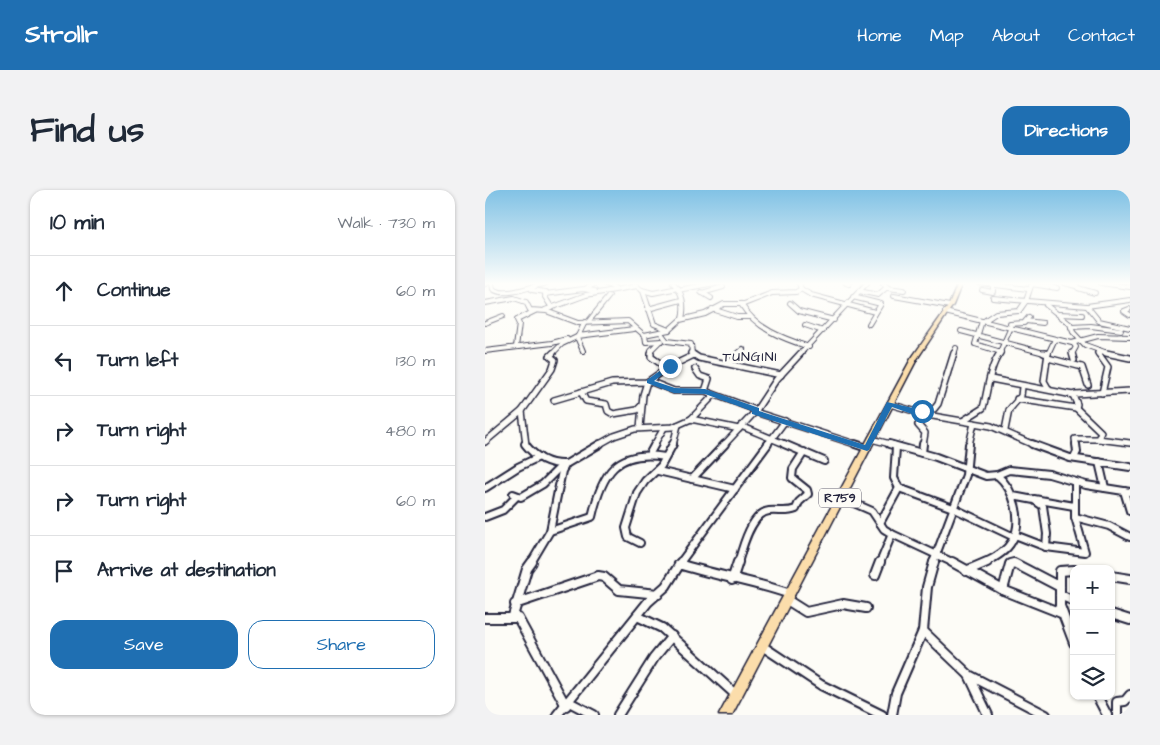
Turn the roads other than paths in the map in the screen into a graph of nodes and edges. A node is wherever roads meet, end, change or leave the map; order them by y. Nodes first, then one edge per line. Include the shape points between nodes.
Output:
1 (528, 308) edge
2 (552, 308) edge
3 (599, 308) edge
4 (654, 308) edge
5 (685, 308) edge
6 (716, 308) edge
7 (743, 308) edge
8 (795, 308) edge
9 (845, 308) edge
10 (857, 308) edge
11 (878, 308) edge
12 (943, 308) edge
13 (1021, 308) edge
14 (1050, 308) edge
15 (1088, 308) edge
16 (648, 309) joint
17 (712, 309) junction
18 (948, 309) junction
19 (1129, 309) dead end
20 (544, 310) junction
21 (535, 311) junction
22 (875, 312) junction
23 (1059, 314) junction
24 (1082, 315) dead end
25 (1130, 315) edge
26 (503, 316) dead end
27 (750, 317) junction
28 (682, 319) junction
29 (834, 320) junction
30 (983, 321) junction
31 (1099, 321) junction
32 (587, 322) junction
33 (485, 323) edge
34 (1043, 323) dead end
35 (869, 324) dead end
36 (805, 325) dead end
37 (1003, 325) junction
38 (1011, 327) junction
39 (1071, 327) junction
40 (1098, 327) junction
41 (1130, 328) edge
42 (634, 329) junction
43 (667, 330) junction
44 (1121, 330) dead end
45 (823, 331) junction
46 (961, 331) dead end
47 (661, 333) junction
48 (977, 334) junction
49 (645, 335) junction
50 (579, 336) junction
51 (1105, 336) junction
52 (1130, 337) edge
53 (1055, 339) junction
54 (667, 341) junction
55 (659, 342) junction
56 (1075, 342) junction
57 (1005, 343) junction
58 (516, 347) junction
59 (809, 347) junction
60 (956, 348) dead end
61 (743, 349) dead end
62 (485, 350) edge
63 (1099, 350) junction
64 (583, 351) dead end
65 (1001, 352) junction
66 (694, 356) junction
67 (1048, 356) junction
68 (1130, 358) edge
69 (1074, 360) dead end
70 (729, 363) junction
71 (667, 368) junction
72 (695, 369) dead end
73 (781, 375) junction
74 (991, 379) junction
75 (648, 382) junction
76 (1088, 385) dead end
77 (1022, 387) junction
78 (1048, 388) junction
79 (1130, 391) edge
80 (581, 392) junction
81 (705, 392) junction
82 (1102, 393) junction
83 (715, 395) junction
84 (1073, 395) junction
85 (1017, 399) junction
86 (554, 400) dead end
87 (890, 404) junction
88 (642, 405) junction
89 (1076, 408) junction
90 (522, 411) junction
91 (756, 411) junction
92 (912, 412) junction
93 (691, 419) junction
94 (964, 420) junction
95 (785, 421) junction
96 (974, 423) junction
97 (678, 425) junction
98 (918, 425) dead end
99 (740, 427) junction
100 (640, 428) junction
101 (664, 428) junction
102 (1005, 430) junction
103 (774, 438) junction
104 (1098, 439) junction
105 (871, 440) junction
106 (485, 442) edge
107 (1130, 443) edge
108 (897, 447) junction
109 (867, 448) junction
110 (804, 452) junction
111 (650, 453) junction
112 (922, 453) junction
113 (665, 456) junction
114 (539, 457) junction
115 (1074, 458) junction
116 (824, 461) dead end
117 (1099, 462) junction
118 (564, 464) junction
119 (1130, 467) edge
120 (966, 468) junction
121 (658, 471) junction
122 (997, 475) junction
123 (692, 479) junction
124 (1075, 482) junction
125 (486, 487) edge
126 (735, 488) junction
127 (899, 488) junction
128 (1105, 488) junction
129 (1127, 491) edge
130 (1013, 496) junction
131 (1023, 496) junction
132 (840, 497) junction
133 (1074, 506) junction
134 (953, 508) junction
135 (1130, 511) edge
136 (485, 517) edge
137 (1075, 517) junction
138 (881, 523) junction
139 (550, 531) junction
140 (892, 534) junction
141 (1015, 536) junction
142 (1130, 537) edge
143 (639, 542) dead end
144 (1046, 547) junction
145 (938, 554) junction
146 (679, 564) junction
147 (1070, 570) edge
148 (965, 571) junction
149 (875, 575) dead end
150 (1115, 577) edge
151 (1130, 579) edge
152 (732, 580) junction
153 (1003, 590) junction
154 (1060, 591) junction
155 (658, 594) junction
156 (788, 597) junction
157 (1070, 598) edge
158 (515, 604) junction
159 (866, 608) dead end
160 (1061, 613) junction
161 (1115, 615) edge
162 (486, 616) edge
163 (513, 616) junction
164 (637, 616) junction
165 (1130, 620) edge
166 (923, 632) junction
167 (1070, 634) edge
168 (672, 636) junction
169 (762, 646) junction
170 (969, 675) junction
171 (735, 694) junction
172 (1130, 695) edge
173 (1099, 700) edge
174 (567, 704) junction
175 (557, 715) edge
176 (594, 715) edge
177 (619, 715) edge
178 (725, 715) edge
179 (882, 715) edge
180 (892, 715) edge
181 (988, 715) edge
182 (1046, 715) edge
183 (1107, 715) edge
184 (1117, 715) edge

1 - 21 street
2 - 20 street
3 - 32 street
4 - 16 street
5 - 28 street
6 - 17 street
7 - 27 street
8 - 29 street
9 - 29 street
10 - 22 street
11 - 22 street
12 - 18 street
13 - 30 street
14 - 23 street
15 - 31 street
16 - 43 street via 654,324
17 - 27 street via 737,317
17 - 28 street via 705,314
18 - 30 street
18 - 87 main road, R759 via 914,359
19 - 25 street via 1124,311
20 - 21 street
20 - 32 street via 577,322
21 - 58 street via 517,320
22 - 35 street
23 - 24 street
23 - 39 street
26 - 33 street
27 - 59 street via 767,330
28 - 43 street
29 - 45 street
30 - 37 street
30 - 48 street
31 - 40 street
31 - 41 street
32 - 42 street via 628,322
32 - 50 street
34 - 37 street via 1027,319
36 - 45 street
37 - 38 street
38 - 53 street
38 - 57 street
39 - 40 street
39 - 56 street
40 - 44 street
40 - 51 street
42 - 49 street
42 - 50 street
43 - 47 street
45 - 59 street
46 - 48 street
47 - 49 street
47 - 54 street
48 - 57 street
48 - 65 street via 977,346
49 - 55 street via 645,342
50 - 58 street via 554,343
50 - 64 street
50 - 90 street via 562,344 550,356 555,360 552,369
51 - 52 street
51 - 56 street
53 - 56 street
53 - 67 street via 1048,349
54 - 55 street
54 - 66 street via 691,344
55 - 71 street via 651,350 651,357
56 - 63 street
56 - 69 street
57 - 65 street
57 - 67 street
58 - 62 street
59 - 73 street
60 - 92 street via 938,404 934,408
61 - 70 street
63 - 68 street
63 - 82 street via 1098,355 1109,367
65 - 74 street via 992,364
66 - 70 street
66 - 71 street
67 - 76 street via 1082,367
67 - 78 street via 1045,381
70 - 73 street
71 - 75 street
72 - 81 street via 700,376 709,379
73 - 91 street
74 - 77 street
74 - 94 street via 983,408
75 - 80 street via 631,380
75 - 81 street via 674,390
75 - 88 street
77 - 78 street
77 - 85 street via 1021,396
78 - 84 street
79 - 82 street
80 - 86 street
80 - 88 street via 586,401 606,404 613,414 637,410
81 - 83 street
82 - 84 street
83 - 91 street
83 - 93 street
84 - 89 street
85 - 89 street
85 - 102 street via 1009,410
87 - 92 street
87 - 105 main road, R759
88 - 100 street
89 - 104 street via 1099,428
90 - 106 street
90 - 114 street via 524,443
91 - 95 street
91 - 99 street
92 - 94 street
93 - 97 street
93 - 99 street
94 - 96 street
95 - 103 street
95 - 109 street
96 - 102 street
96 - 120 street
97 - 101 street
97 - 113 street via 676,439
98 - 112 street via 925,432
99 - 103 street
99 - 123 street
100 - 101 street
100 - 118 street via 614,436
101 - 111 street
102 - 115 street via 1050,452
103 - 110 street
103 - 126 street
104 - 107 street
104 - 115 street via 1075,440 1077,452
105 - 108 street
105 - 109 main road, R759
108 - 112 street
108 - 127 street via 894,478
109 - 132 main road, R759
110 - 116 street
110 - 152 street via 792,470 792,478 808,494 796,509 767,511 753,524
111 - 113 street
111 - 139 street via 633,454 612,467 596,494 592,517
112 - 120 street
113 - 121 street
114 - 118 street
114 - 125 street
115 - 117 street
117 - 119 street
117 - 128 street
118 - 136 street via 526,496 514,495 505,510
118 - 139 street
120 - 122 street via 986,476
120 - 134 street
121 - 123 street
121 - 143 street via 641,487 627,523 628,537
122 - 124 street via 1009,470 1049,474
122 - 130 street
123 - 126 street
124 - 128 street
124 - 133 street
126 - 146 street
127 - 134 street
127 - 138 street
128 - 129 street
129 - 135 street
130 - 131 street
130 - 141 street
131 - 133 street
131 - 144 street via 1043,506
132 - 138 street via 872,511
132 - 156 main road, R759
133 - 137 street
134 - 141 street
134 - 145 street
137 - 142 street via 1109,526
137 - 144 street via 1085,552
138 - 140 street
139 - 158 street via 527,569
140 - 145 street
140 - 149 street
141 - 144 street
141 - 148 street via 990,561
145 - 148 street
145 - 166 street via 927,587
146 - 152 street
146 - 155 street
147 - 154 street via 1061,571
148 - 153 street
150 - 151 street
152 - 156 street via 773,588
153 - 154 street via 1010,564 1014,563
153 - 160 street
154 - 157 street
154 - 160 street
155 - 158 street via 619,590 598,576
155 - 164 street
156 - 159 street via 806,612 840,602
156 - 169 main road, R759
158 - 163 street
160 - 167 street
161 - 165 street
162 - 163 street
163 - 174 street via 518,618 546,674
164 - 168 street
164 - 174 street
166 - 170 street
166 - 180 street via 896,693
168 - 171 street
168 - 177 street via 654,658
169 - 171 main road, R759
169 - 179 street via 821,685
170 - 181 street
170 - 182 street
171 - 178 main road, R759
172 - 184 street via 1125,701 1117,702
173 - 183 street
174 - 175 street
174 - 176 street

